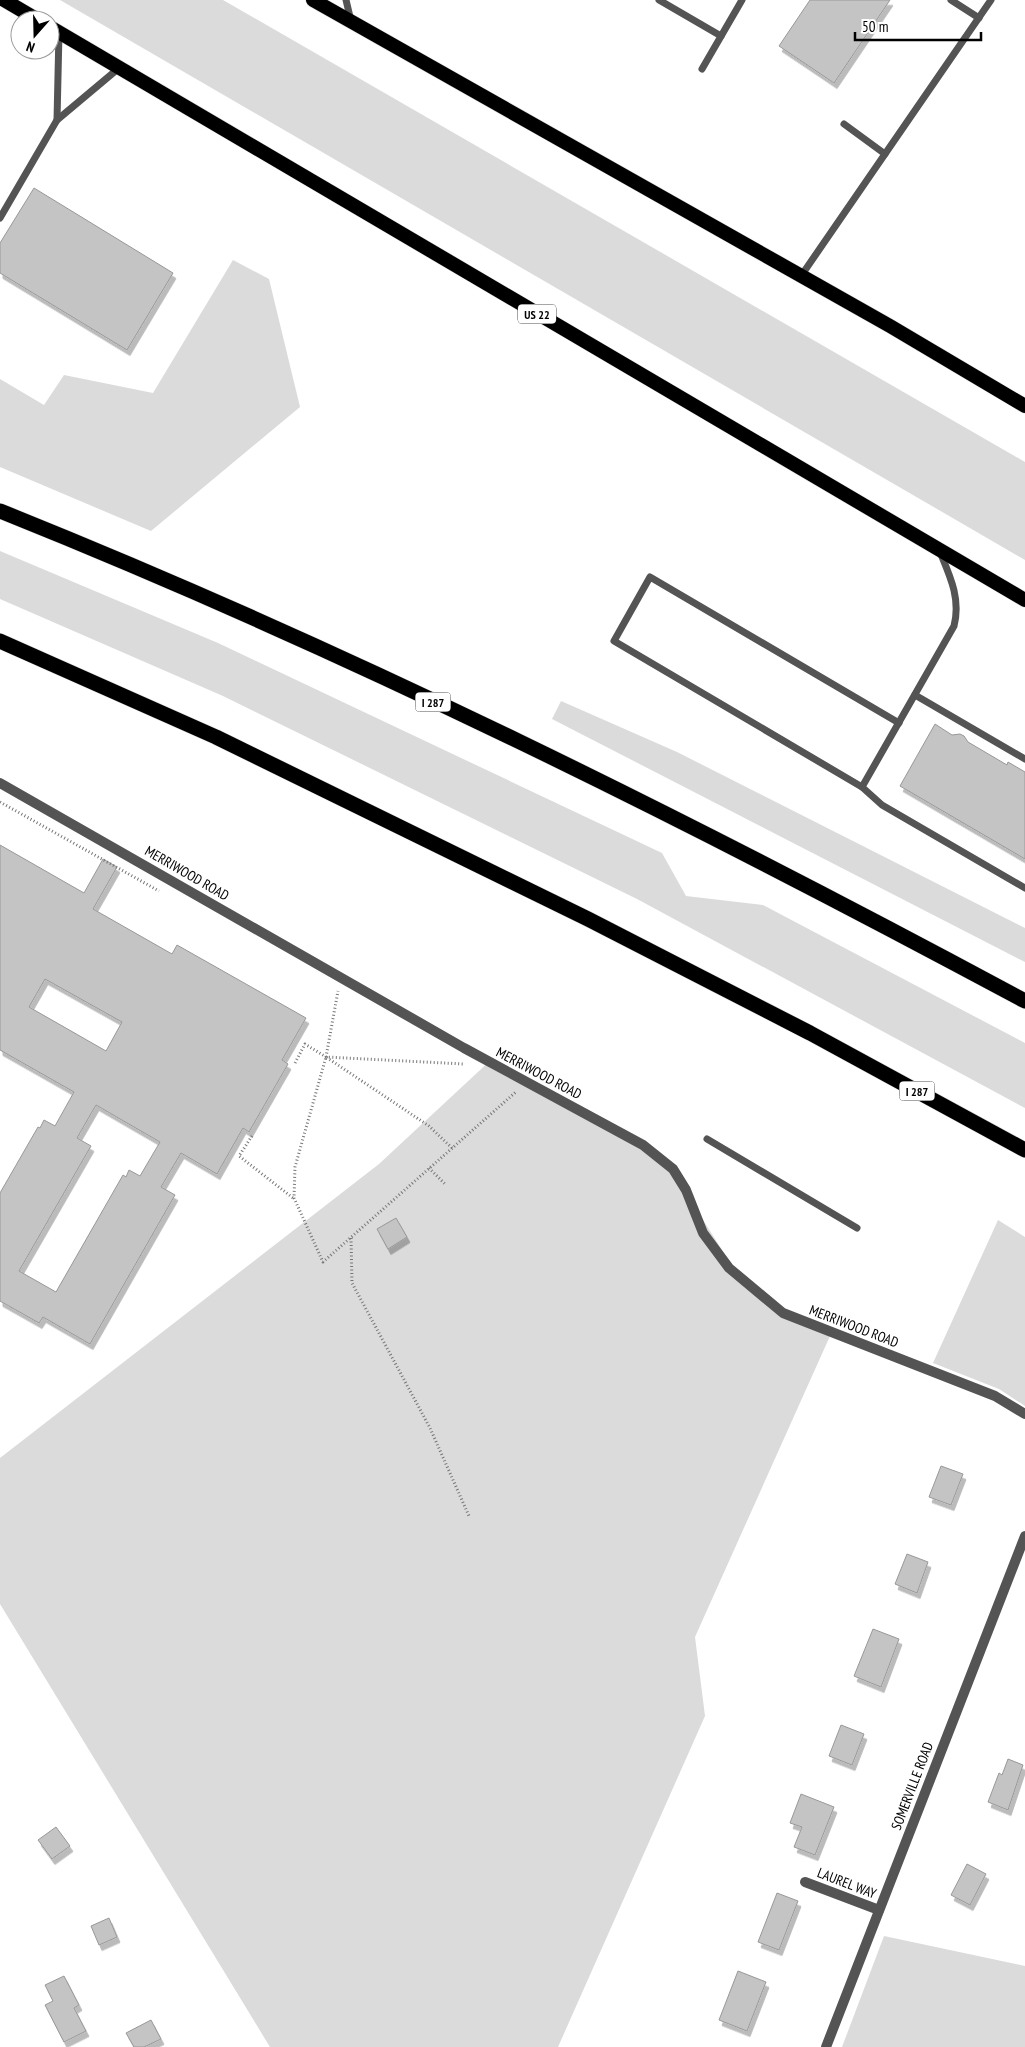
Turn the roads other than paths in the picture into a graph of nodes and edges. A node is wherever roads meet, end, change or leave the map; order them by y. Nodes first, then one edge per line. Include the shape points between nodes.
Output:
1 (4, 0) edge
2 (313, 0) edge
3 (346, 0) edge
4 (659, 0) edge
5 (742, 0) edge
6 (952, 0) edge
7 (991, 0) edge
8 (21, 10) edge
9 (979, 18) junction
10 (351, 22) junction
11 (60, 33) edge
12 (721, 36) junction
13 (55, 60) edge
14 (119, 68) junction
15 (702, 69) dead end
16 (57, 120) junction
17 (844, 124) dead end
18 (885, 154) junction
19 (3, 208) edge
20 (0, 218) edge
21 (800, 276) junction
22 (1025, 406) edge
23 (0, 511) edge
24 (939, 549) junction
25 (1025, 600) edge
26 (0, 641) edge
27 (915, 695) junction
28 (899, 723) junction
29 (1025, 759) edge
30 (0, 783) edge
31 (862, 787) junction
32 (1025, 888) edge
33 (1025, 1001) edge
34 (707, 1139) dead end
35 (1025, 1150) edge
36 (857, 1228) dead end
37 (1025, 1414) edge
38 (1025, 1536) edge
39 (805, 1882) dead end
40 (879, 1910) junction
41 (826, 2047) edge

1 - 8 highway
2 - 10 highway
3 - 10 lane
4 - 12 lane
5 - 12 lane
6 - 9 lane
7 - 9 lane
9 - 18 lane
10 - 21 highway
11 - 14 highway, US 22
12 - 15 lane
13 - 16 lane
14 - 16 lane
14 - 24 highway, US 22
16 - 19 lane
17 - 18 lane
18 - 21 lane
19 - 20 lane
21 - 22 highway
23 - 33 highway, I 287 via 125,562 517,741 840,902
24 - 25 highway, US 22
24 - 27 lane via 954,586 957,615
26 - 35 highway, I 287 via 216,737 579,915 810,1033
27 - 28 lane
27 - 29 lane
28 - 31 lane
28 - 31 lane via 650,577 614,640
30 - 37 street, MERRIWOOD ROAD via 643,1145 673,1170 686,1190 703,1233 729,1268 783,1313 995,1396
31 - 32 lane via 882,806
34 - 36 lane
38 - 40 street, SOMERVILLE ROAD
39 - 40 street, LAUREL WAY
40 - 41 street, SOMERVILLE ROAD

